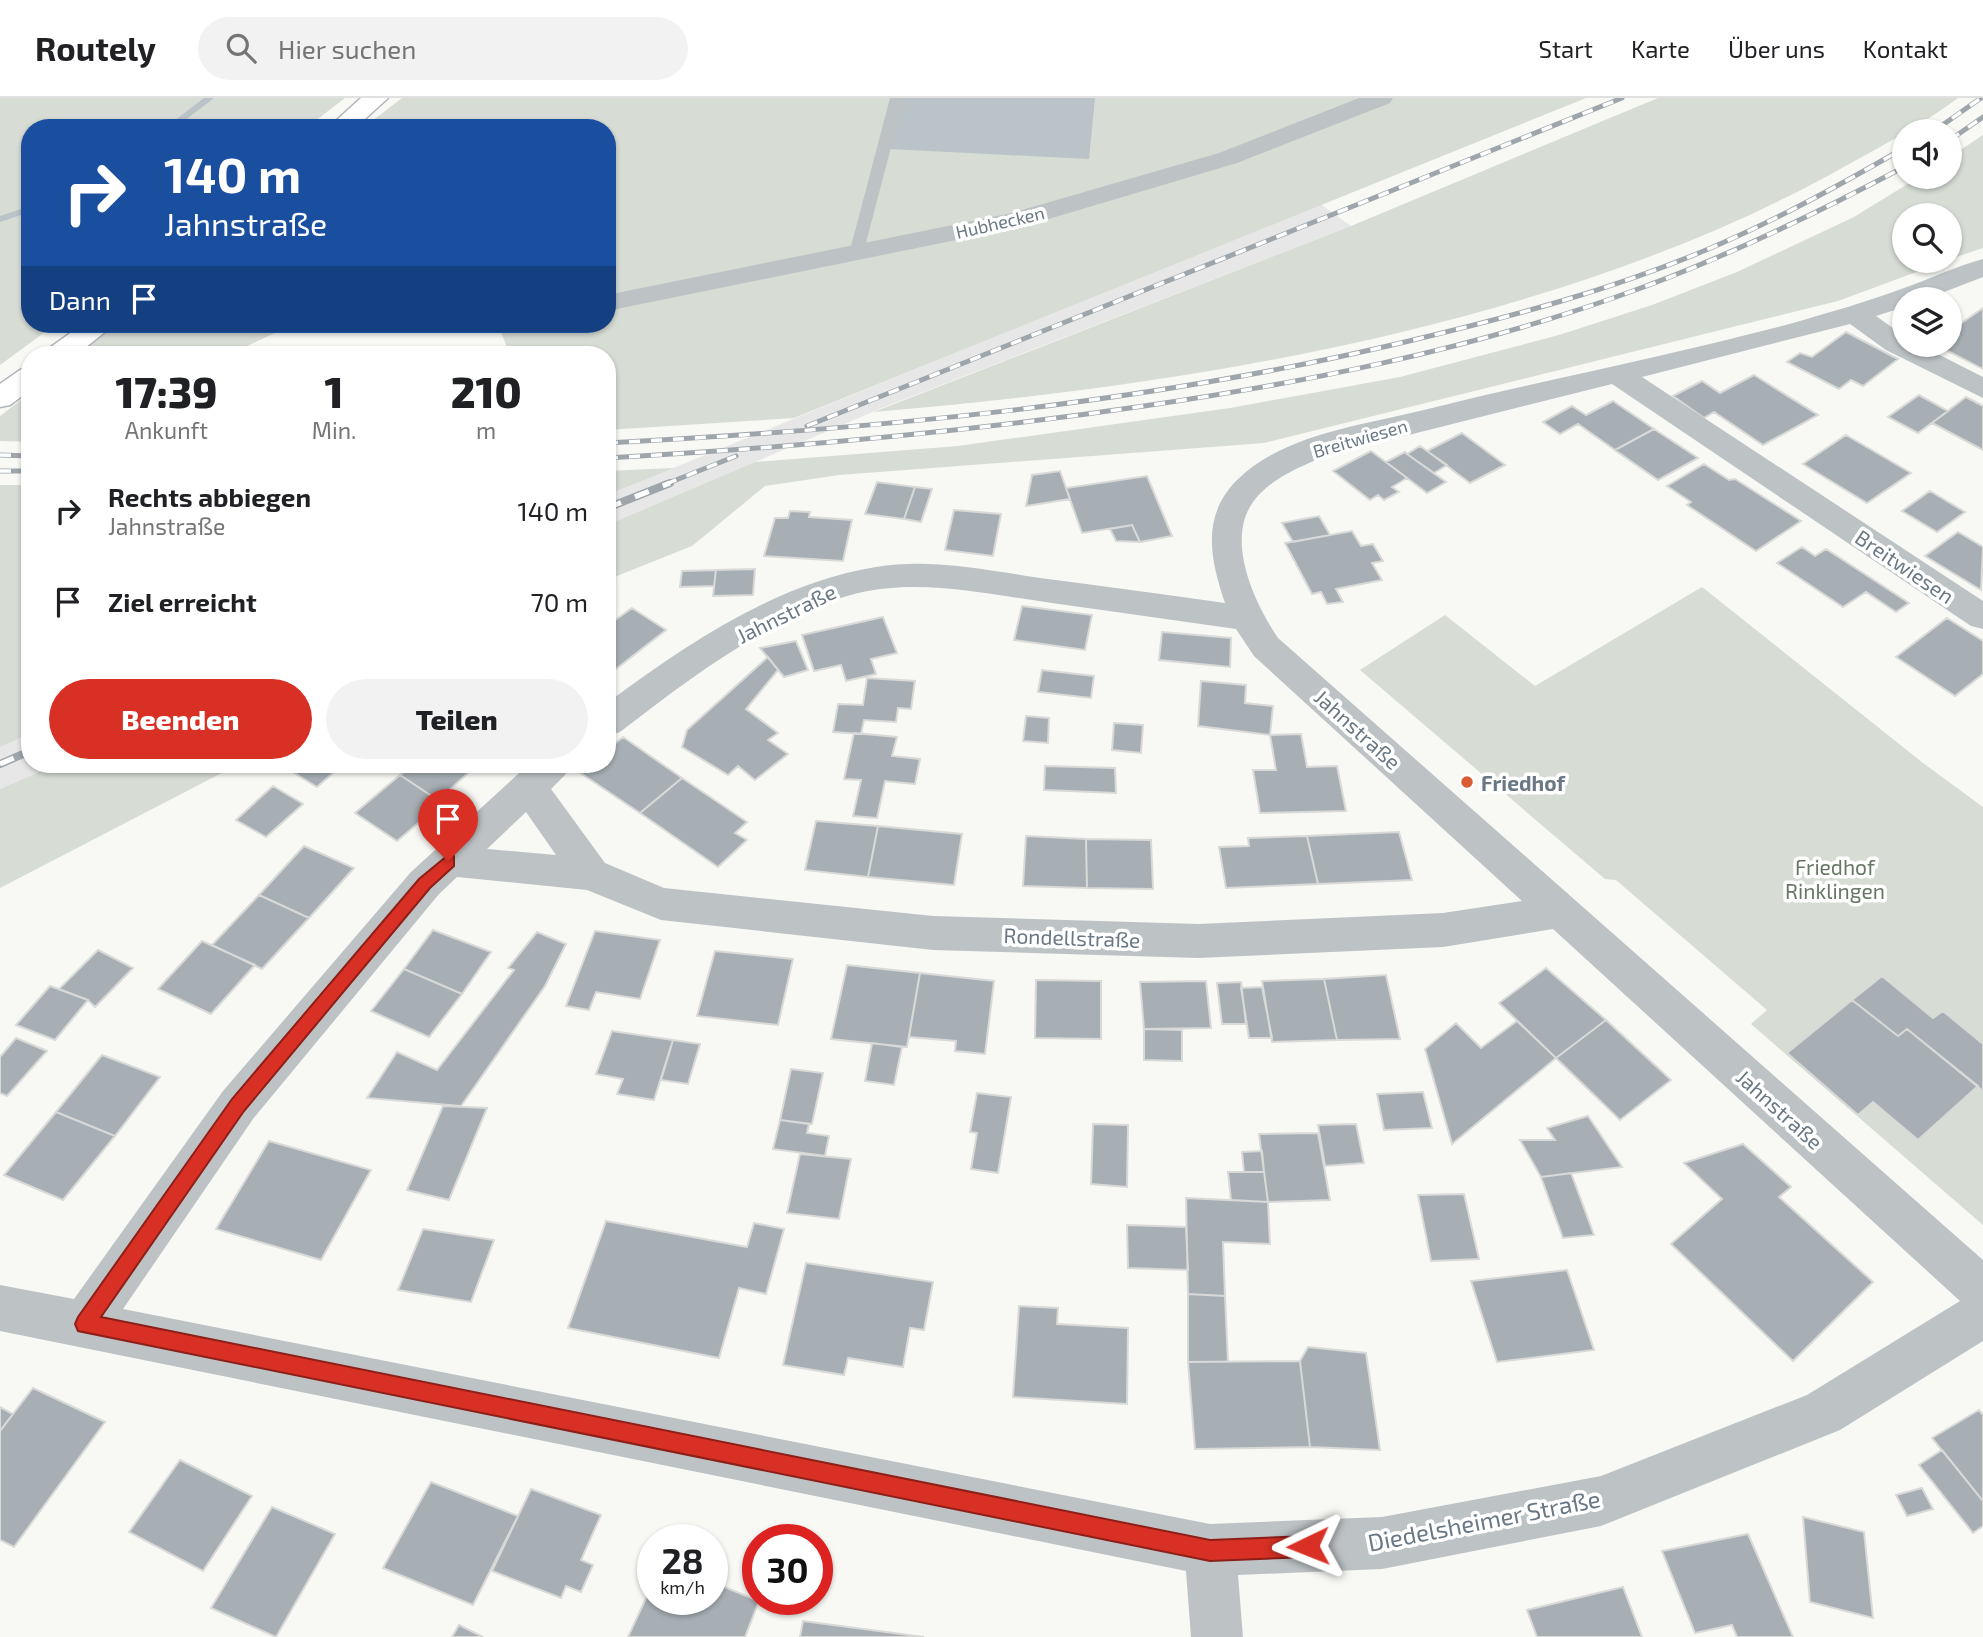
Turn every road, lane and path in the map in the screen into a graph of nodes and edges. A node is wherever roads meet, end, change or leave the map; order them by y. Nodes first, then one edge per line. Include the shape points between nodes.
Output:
1 (376, 98) edge
2 (897, 98) edge
3 (1381, 98) edge
4 (351, 119) edge
5 (856, 254) junction
6 (1983, 267) edge
7 (616, 301) edge
8 (1854, 314) junction
9 (89, 333) edge
10 (70, 346) edge
11 (1618, 374) junction
12 (21, 383) edge
13 (1983, 389) edge
14 (0, 398) edge
15 (1983, 617) edge
16 (1247, 618) junction
17 (616, 716) edge
18 (540, 775) edge
19 (448, 861) junction
20 (591, 874) junction
21 (1559, 912) junction
22 (1983, 1291) edge
23 (0, 1308) edge
24 (1983, 1314) edge
25 (85, 1324) junction
26 (1210, 1550) junction
27 (1217, 1637) edge

1 - 4 main road
2 - 5 lane
3 - 5 street, Hubhecken via 1228,158 1016,220
5 - 7 street, Hubhecken
6 - 8 street, Breitwiesen
8 - 11 street, Breitwiesen
8 - 13 street via 1896,344
9 - 10 main road
11 - 15 street, Breitwiesen
11 - 16 street, Breitwiesen via 1314,449 1256,479 1228,516 1225,536 1228,561
12 - 14 main road
16 - 17 street, Jahnstraße via 974,580 921,575 878,578 801,601 705,654
16 - 21 street, Jahnstraße via 1266,646
18 - 19 street
18 - 20 street
19 - 20 street
19 - 25 street via 238,1105
20 - 21 street, Rondellstraße via 661,904 933,933 1198,941 1443,930
21 - 22 street, Jahnstraße
23 - 25 street, Diedelsheimer Straße
24 - 26 street, Diedelsheimer Straße via 1823,1413 1601,1501 1381,1543
25 - 26 street, Diedelsheimer Straße
26 - 27 street

